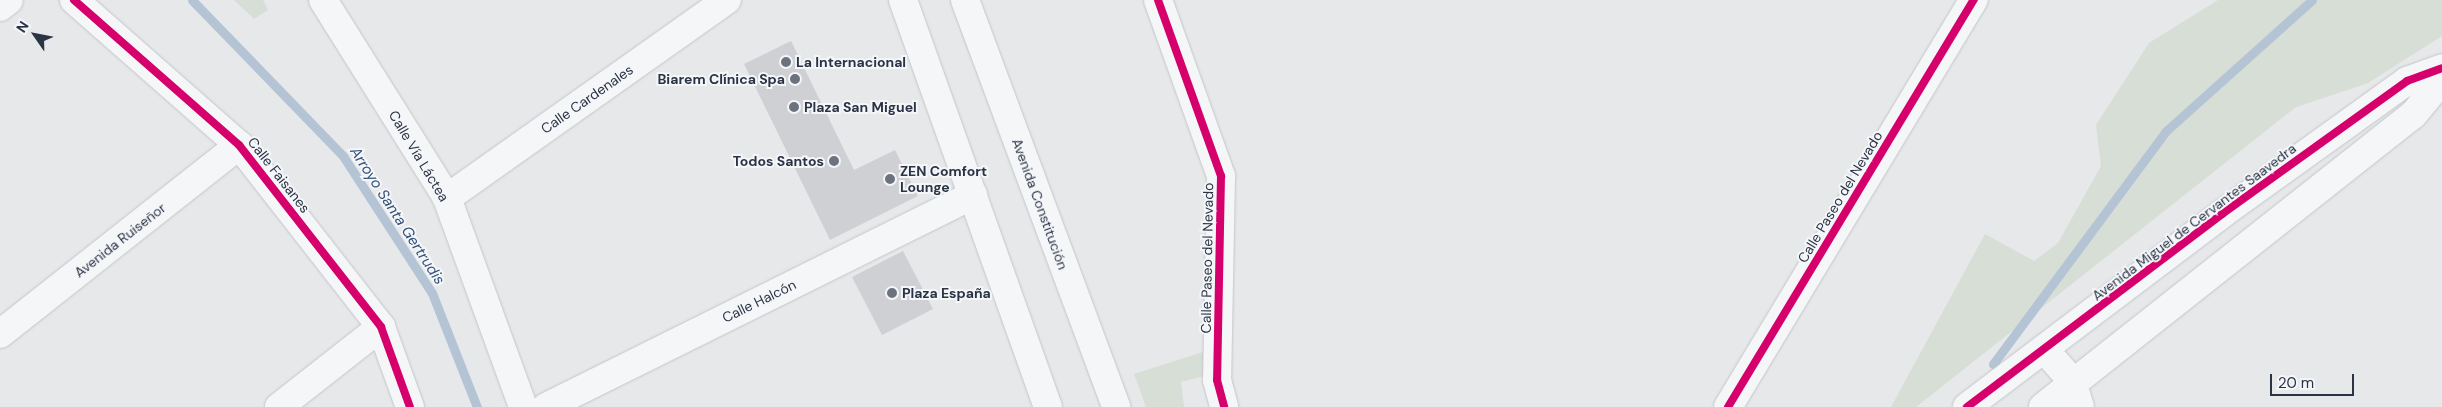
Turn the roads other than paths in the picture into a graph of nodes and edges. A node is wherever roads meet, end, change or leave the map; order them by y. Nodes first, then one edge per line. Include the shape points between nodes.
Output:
1 (9, 0) edge
2 (74, 0) edge
3 (323, 0) edge
4 (727, 0) edge
5 (903, 0) edge
6 (965, 0) edge
7 (1158, 0) edge
8 (1974, 0) edge
9 (0, 7) edge
10 (2442, 68) edge
11 (2442, 80) edge
12 (239, 145) junction
13 (972, 195) junction
14 (446, 198) junction
15 (382, 327) junction
16 (0, 334) edge
17 (2045, 350) junction
18 (2072, 381) junction
19 (279, 407) edge
20 (410, 407) edge
21 (523, 407) edge
22 (546, 407) edge
23 (1048, 407) edge
24 (1116, 407) edge
25 (1224, 407) edge
26 (1728, 407) edge
27 (1967, 407) edge
28 (2043, 407) edge
29 (2080, 407) edge

1 - 9 street
2 - 12 street, Calle Faisanes
3 - 14 street, Calle Vía Láctea
4 - 14 street, Calle Cardenales
5 - 13 street
6 - 24 street, Avenida Constitución
7 - 25 street, Calle Paseo del Nevado via 1221,176 1217,380
8 - 26 street, Calle Paseo del Nevado
10 - 17 street, Avenida Miguel de Cervantes Saavedra via 2407,81 2222,214
11 - 18 street via 2413,116
12 - 15 street, Calle Faisanes
12 - 16 street, Avenida Ruiseñor
13 - 22 street, Calle Halcón
13 - 23 street
14 - 21 street, Calle Vía Láctea
15 - 19 street
15 - 20 street, Calle Faisanes
17 - 18 street
17 - 27 street, Avenida Miguel de Cervantes Saavedra
18 - 28 street
18 - 29 street

